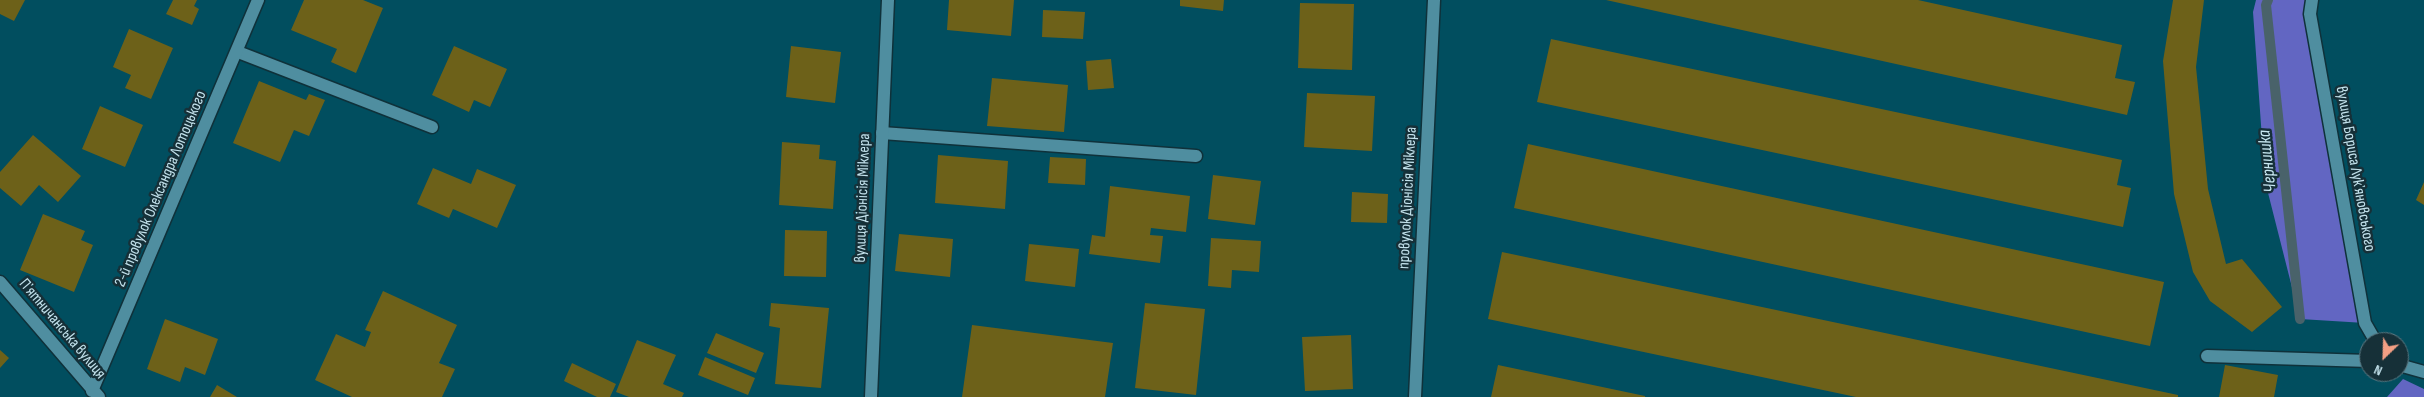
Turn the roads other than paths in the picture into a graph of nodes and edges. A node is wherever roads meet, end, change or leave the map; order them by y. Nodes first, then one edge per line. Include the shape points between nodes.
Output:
1 (258, 0) edge
2 (888, 0) edge
3 (1434, 0) edge
4 (2312, 0) edge
5 (238, 52) junction
6 (432, 127) dead end
7 (882, 133) junction
8 (1196, 156) dead end
9 (0, 282) edge
10 (2370, 332) edge
11 (2207, 356) dead end
12 (2359, 360) edge
13 (2409, 368) edge
14 (2424, 372) edge
15 (96, 394) edge
16 (871, 397) edge
17 (1415, 397) edge

1 - 5 street, 2-й провулок Олександра Лотоцького
2 - 7 street, вулиця Діонісія Міклера
3 - 17 street, провулок Діонісія Міклера
4 - 10 street, вулиця Бориса Лукʼяновського via 2310,14 2365,323
5 - 6 street
5 - 15 street, 2-й провулок Олександра Лотоцького
7 - 8 street
7 - 16 street, вулиця Діонісія Міклера
9 - 15 street, Пʼятничанська вулиця
11 - 12 street
13 - 14 street

